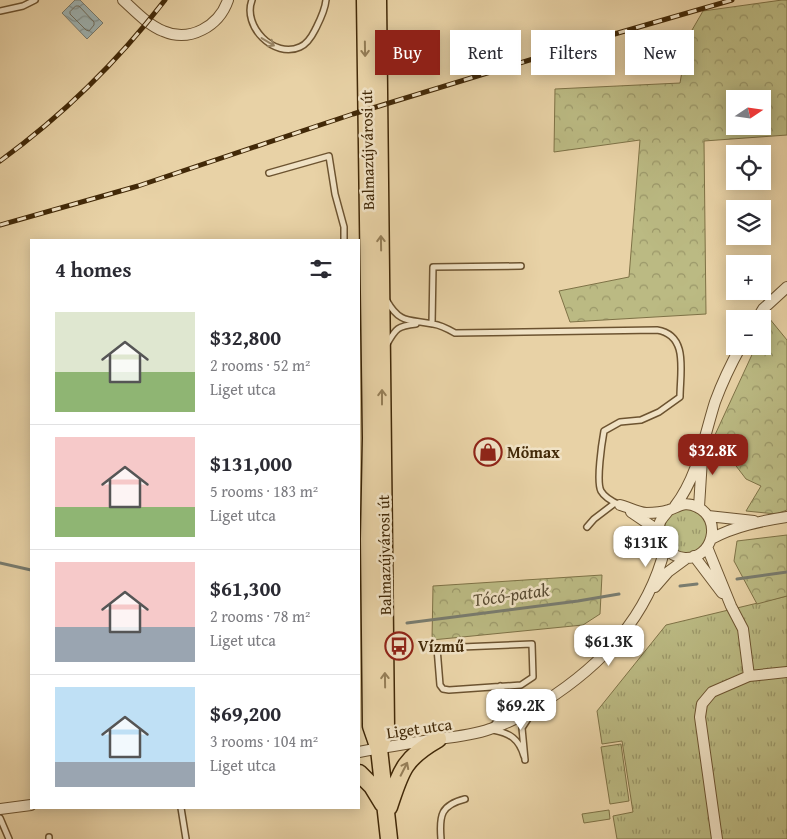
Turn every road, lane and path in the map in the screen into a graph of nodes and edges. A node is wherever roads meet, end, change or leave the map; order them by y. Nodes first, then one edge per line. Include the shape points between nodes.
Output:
1 (34, 0) edge
2 (123, 0) edge
3 (228, 0) edge
4 (252, 0) edge
5 (326, 0) edge
6 (365, 0) edge
7 (378, 0) edge
8 (0, 11) edge
9 (269, 173) dead end
10 (344, 239) edge
11 (521, 266) dead end
12 (787, 287) edge
13 (382, 291) junction
14 (762, 310) edge
15 (422, 323) junction
16 (432, 324) junction
17 (383, 352) junction
18 (736, 355) edge
19 (704, 443) junction
20 (618, 504) junction
21 (699, 507) junction
22 (672, 508) junction
23 (708, 516) junction
24 (787, 517) edge
25 (760, 521) junction
26 (587, 527) dead end
27 (659, 531) junction
28 (709, 543) junction
29 (665, 548) junction
30 (690, 557) junction
31 (648, 595) junction
32 (731, 606) junction
33 (787, 672) edge
34 (748, 676) junction
35 (500, 686) junction
36 (538, 706) junction
37 (490, 729) junction
38 (438, 739) junction
39 (379, 749) junction
40 (360, 752) edge
41 (360, 773) edge
42 (466, 798) dead end
43 (30, 805) edge
44 (0, 809) edge
45 (181, 809) edge
46 (387, 811) junction
47 (0, 818) edge
48 (9, 839) edge
49 (186, 839) edge
50 (389, 839) edge
51 (441, 839) edge
52 (717, 839) edge

1 - 8 lane
2 - 3 street via 164,32 186,34 202,30 216,21
4 -> 5 lane via 251,17 259,36 274,46 290,50 302,47 311,37
6 -> 39 main road, Balmazújvárosi út via 371,726
13 -> 7 main road, Balmazújvárosi út
9 - 10 lane via 329,156
11 - 16 lane via 433,267
12 - 14 street
13 - 15 lane via 393,312 403,320
13 - 17 main road, Balmazújvárosi út
15 - 16 lane
15 - 17 lane via 402,325 396,329
16 - 20 lane via 455,333 656,330 669,333 676,339 680,347 680,397 659,412 641,420 620,422 604,431 600,488 606,497
39 -> 17 main road, Balmazújvárosi út via 386,728
18 - 19 street via 716,401
19 - 21 street
19 - 22 street via 688,488
20 - 22 street via 646,513
20 - 26 lane
20 - 27 street
21 - 22 street via 690,504
21 - 23 street
22 - 27 street via 660,522
23 - 25 street
23 - 28 street via 712,530
24 - 25 street
25 - 28 street via 724,532
27 - 29 street
28 - 30 street
28 - 32 street
29 - 30 street via 672,554
29 - 31 street, Liget utca
30 - 31 street, Liget utca via 668,572
30 - 32 street
31 - 36 street, Liget utca via 632,623 593,666
32 - 34 street via 743,629
33 - 34 street
34 - 52 street via 712,692 702,704 700,717
35 - 35 lane via 443,689 437,648 532,644 533,678 521,685
35 - 36 lane via 515,707
35 - 37 lane via 501,717
36 - 37 street, Liget utca
36 - 37 lane via 522,728 526,760 516,738
37 - 38 street, Liget utca
38 - 39 street, Liget utca
46 -> 38 main road via 407,762
39 - 40 street, Liget utca
39 - 46 main road, Balmazújvárosi út
41 - 46 main road
42 - 51 lane via 452,802 445,809 441,817
43 - 44 street
45 - 49 lane
46 - 50 main road, Balmazújvárosi út
47 - 48 lane

